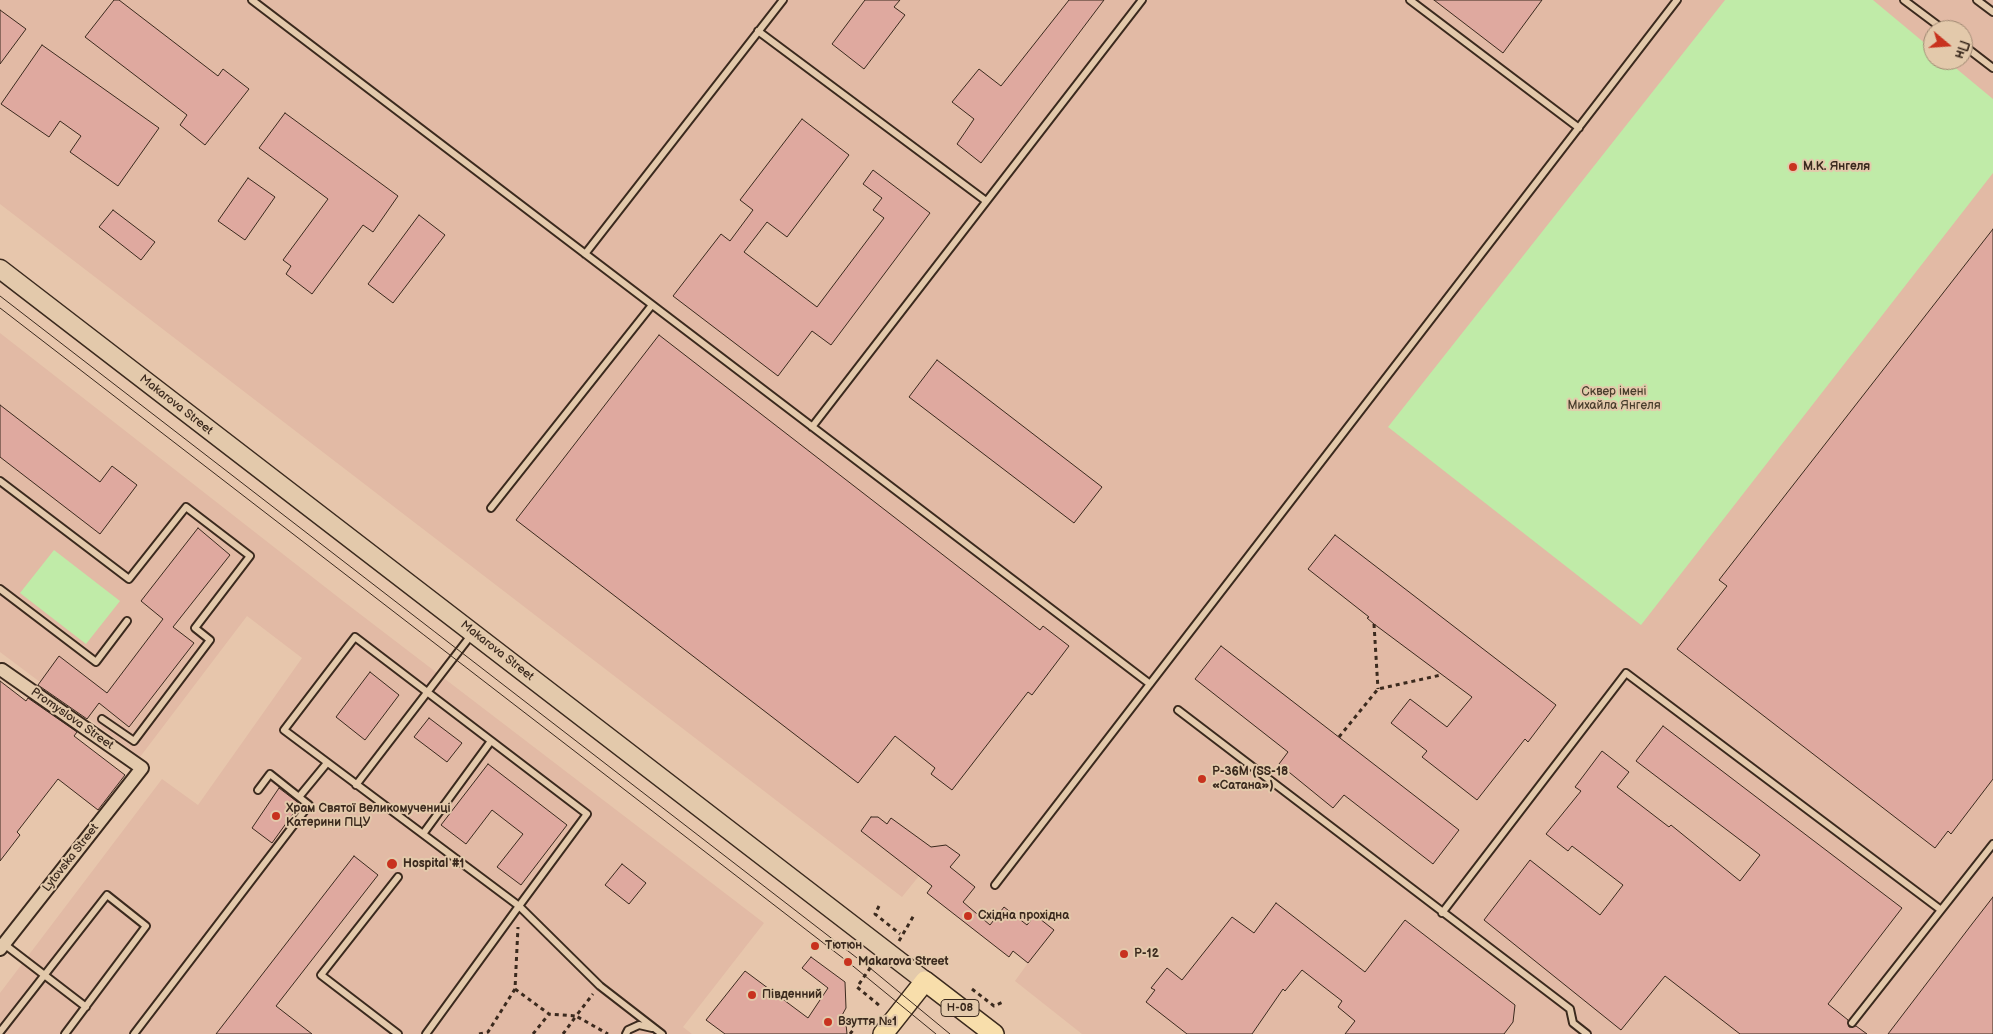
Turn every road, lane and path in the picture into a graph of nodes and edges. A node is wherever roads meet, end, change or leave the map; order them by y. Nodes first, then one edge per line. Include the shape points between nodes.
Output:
1 (252, 0) edge
2 (782, 0) edge
3 (1142, 0) edge
4 (1410, 0) edge
5 (1677, 0) edge
6 (1904, 0) edge
7 (1977, 0) edge
8 (1993, 12) edge
9 (1931, 20) edge
10 (758, 31) junction
11 (1973, 53) edge
12 (1993, 68) edge
13 (1579, 128) junction
14 (986, 202) junction
15 (586, 254) junction
16 (0, 269) edge
17 (652, 305) junction
18 (812, 427) junction
19 (0, 481) edge
20 (491, 508) dead end
21 (0, 589) edge
22 (127, 621) dead end
23 (1374, 624) dead end
24 (473, 633) junction
25 (2, 670) dead end
26 (1441, 675) dead end
27 (1150, 684) junction
28 (1378, 689) junction
29 (428, 692) junction
30 (1178, 710) dead end
31 (102, 719) dead end
32 (1339, 737) dead end
33 (491, 741) junction
34 (327, 763) junction
35 (142, 768) joint
36 (356, 785) junction
37 (258, 790) dead end
38 (299, 797) junction
39 (423, 834) junction
40 (1993, 844) edge
41 (398, 876) dead end
42 (995, 885) dead end
43 (518, 906) junction
44 (879, 906) dead end
45 (1941, 910) junction
46 (1442, 913) junction
47 (914, 916) dead end
48 (900, 934) dead end
49 (899, 941) dead end
50 (1, 945) edge
51 (876, 960) dead end
52 (44, 975) junction
53 (925, 981) junction
54 (600, 986) junction
55 (515, 989) junction
56 (972, 989) dead end
57 (1003, 1002) dead end
58 (880, 1006) dead end
59 (86, 1007) junction
60 (549, 1014) junction
61 (576, 1016) junction
62 (1852, 1023) dead end
63 (654, 1028) junction
64 (853, 1030) dead end
65 (0, 1032) edge
66 (888, 1032) edge
67 (490, 1033) edge
68 (65, 1034) edge
69 (134, 1034) edge
70 (398, 1034) edge
71 (426, 1034) edge
72 (480, 1034) edge
73 (533, 1034) edge
74 (563, 1034) edge
75 (608, 1034) edge
76 (626, 1034) edge
77 (662, 1034) edge
78 (850, 1034) edge
79 (994, 1034) edge
80 (1587, 1034) edge

1 - 15 lane
2 - 10 lane
3 - 14 lane
4 - 13 lane
5 - 13 lane
6 - 9 lane
7 - 8 lane
10 - 14 lane
10 - 15 lane
11 - 12 lane
13 - 27 lane
14 - 18 lane
15 - 17 lane
16 - 24 main road, Makarova Street / Н-08
17 - 18 lane
17 - 20 lane
18 - 27 lane
19 - 31 lane via 129,579 186,508 250,556 195,628 210,640 134,741
21 - 22 lane via 96,662
23 - 28 path
24 - 29 lane
24 - 53 main road, Makarova Street / Н-08
25 - 35 street, Promyslova Street
26 - 28 path
27 - 42 lane
28 - 32 path
29 - 33 lane
29 - 34 lane via 355,637 284,730
29 - 36 lane
30 - 46 lane
33 - 39 lane
33 - 43 lane via 587,814
34 - 36 lane
34 - 38 lane
35 - 50 street, Lytovska Street
36 - 39 lane
37 - 38 lane via 270,774
38 - 69 lane via 309,805
39 - 43 lane
40 - 45 lane
41 - 70 lane via 321,975
43 - 54 lane
43 - 55 path
43 - 71 lane
44 - 48 path via 875,914
45 - 46 lane via 1626,673
45 - 62 lane
46 - 80 lane via 1570,1009 1573,1023
47 - 49 path
50 - 52 lane
51 - 58 path via 857,987
52 - 59 lane
52 - 59 lane via 107,895 146,926
52 - 65 lane
53 - 66 main road
53 - 79 main road, Makarova Street / Н-08
54 - 61 path
54 - 63 lane
55 - 60 path
55 - 67 path
56 - 57 path via 994,1006
59 - 68 lane
60 - 61 path
60 - 73 path
61 - 74 path
61 - 75 path
63 - 76 lane via 639,1025
63 - 77 lane
64 - 78 path
67 - 72 path

